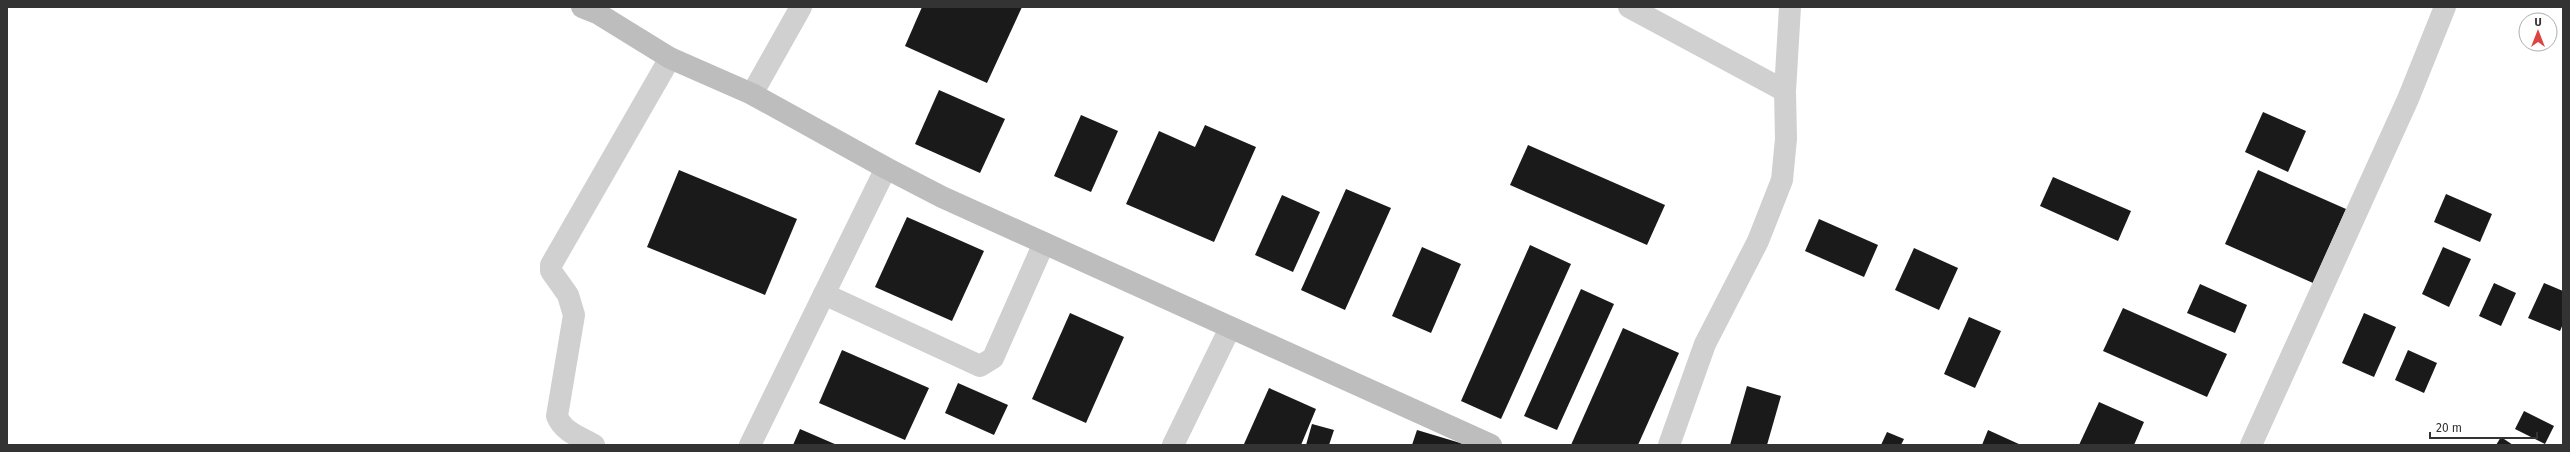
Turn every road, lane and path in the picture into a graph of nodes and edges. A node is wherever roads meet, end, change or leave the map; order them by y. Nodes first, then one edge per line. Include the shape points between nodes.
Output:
1 (801, 7) edge
2 (1629, 7) edge
3 (1790, 7) edge
4 (2444, 7) edge
5 (593, 9) edge
6 (670, 58) junction
7 (1785, 90) junction
8 (752, 94) junction
9 (886, 168) junction
10 (1044, 243) junction
11 (824, 294) junction
12 (1230, 328) junction
13 (594, 445) edge
14 (750, 445) edge
15 (1173, 445) edge
16 (1491, 445) edge
17 (1669, 445) edge
18 (2251, 445) edge

1 - 8 street
2 - 7 street
3 - 7 street
4 - 18 street via 2408,99
5 - 6 street
6 - 8 street
6 - 13 street via 552,265 551,271 573,304 574,315 572,343 557,416 560,424 567,430
7 - 17 street via 1786,139 1782,180 1758,241 1704,344
8 - 9 street
9 - 10 street
9 - 11 street
10 - 11 street via 993,358 980,366
10 - 12 street
11 - 14 street
12 - 15 street
12 - 16 street

